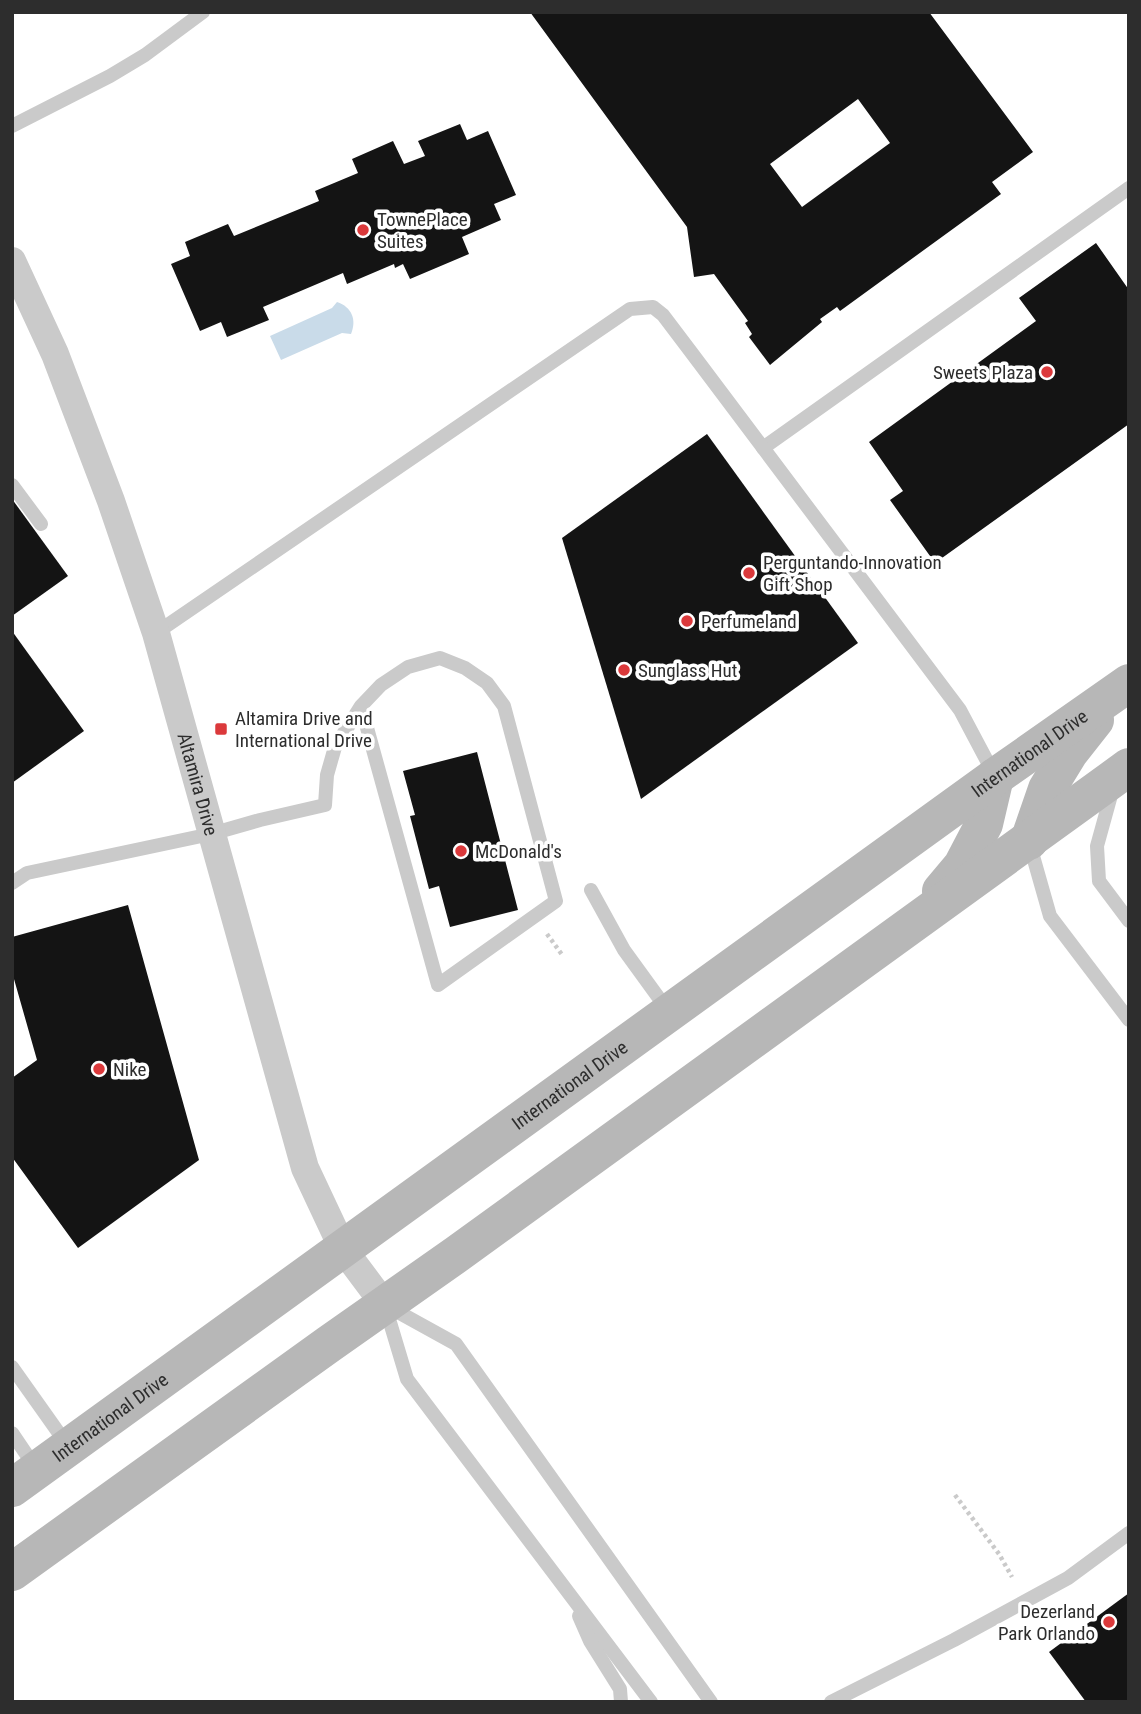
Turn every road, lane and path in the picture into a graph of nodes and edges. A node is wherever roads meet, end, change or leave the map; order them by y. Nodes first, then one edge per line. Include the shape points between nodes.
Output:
1 (203, 12) edge
2 (12, 126) edge
3 (1129, 188) edge
4 (12, 261) edge
5 (764, 448) junction
6 (12, 485) edge
7 (41, 524) dead end
8 (156, 633) junction
9 (1125, 686) edge
10 (361, 706) junction
11 (1122, 772) edge
12 (995, 777) junction
13 (211, 834) junction
14 (1029, 841) junction
15 (12, 883) edge
16 (591, 890) dead end
17 (918, 920) junction
18 (1129, 921) edge
19 (546, 933) dead end
20 (563, 956) dead end
21 (670, 1013) junction
22 (1129, 1020) edge
23 (343, 1249) junction
24 (384, 1304) junction
25 (12, 1367) edge
26 (12, 1433) edge
27 (69, 1447) junction
28 (25, 1479) edge
29 (955, 1495) dead end
30 (1129, 1533) edge
31 (12, 1572) edge
32 (1012, 1577) dead end
33 (570, 1596) junction
34 (621, 1702) edge
35 (651, 1702) edge
36 (711, 1702) edge
37 (831, 1702) edge

1 - 2 lane via 110,76
3 - 5 lane
4 - 8 street, Altamira Drive via 60,366
5 - 8 lane via 663,315 653,307 630,309
5 - 12 lane via 960,710
6 - 7 lane
8 - 13 street, Altamira Drive
9 - 12 street, International Drive
9 - 14 street via 1069,753 1047,789
10 - 10 lane via 416,905 438,985 555,901 504,706 486,683 440,658 408,667
10 - 13 lane via 335,747 325,805
11 - 14 street
11 - 18 lane via 1097,846 1099,881
12 - 17 street via 984,824 962,866
12 - 21 street, International Drive
13 - 15 lane via 27,873
13 - 23 street, Altamira Drive via 305,1168
14 - 17 street
14 - 22 lane via 1050,916
16 - 21 lane via 624,950
17 - 24 street
19 - 20 path
21 - 23 street, International Drive
23 - 24 street, Altamira Drive
23 - 27 street, International Drive
24 - 31 street
24 - 33 lane via 407,1379
24 - 36 lane via 456,1343
25 - 27 lane
26 - 28 lane
27 - 28 street, International Drive
29 - 32 path
30 - 37 lane via 1068,1578
33 - 34 lane via 590,1641 620,1689
33 - 35 lane

